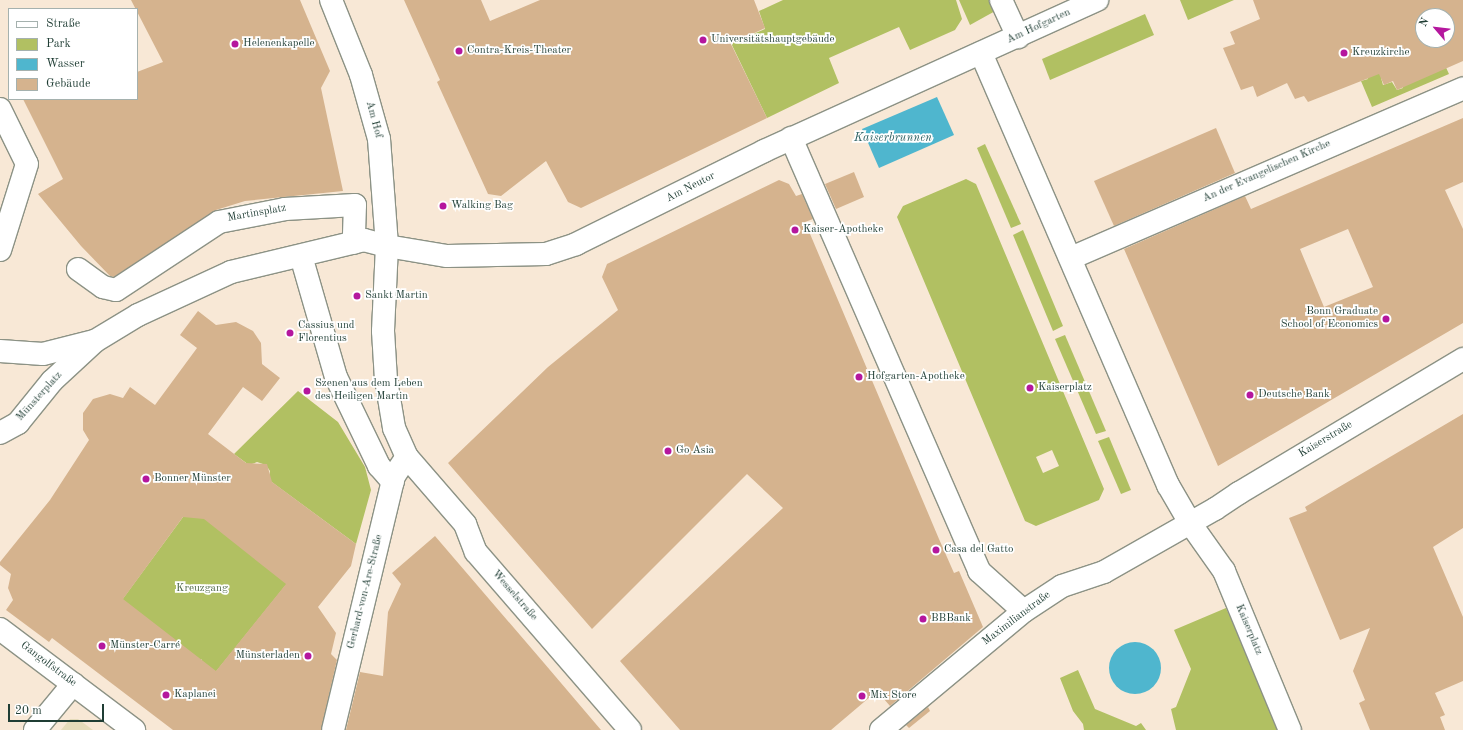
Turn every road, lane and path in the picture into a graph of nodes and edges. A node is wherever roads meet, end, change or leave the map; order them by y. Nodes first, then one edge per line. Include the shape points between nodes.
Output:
1 (331, 0) edge
2 (1001, 0) edge
3 (1097, 0) edge
4 (1018, 37) junction
5 (981, 53) junction
6 (1463, 88) edge
7 (0, 109) edge
8 (791, 138) junction
9 (354, 243) junction
10 (387, 246) junction
11 (0, 250) edge
12 (301, 256) junction
13 (1071, 258) junction
14 (78, 269) dead end
15 (95, 341) junction
16 (0, 351) edge
17 (1463, 359) edge
18 (0, 433) edge
19 (407, 457) junction
20 (393, 482) junction
21 (1190, 523) junction
22 (1018, 606) dead end
23 (0, 629) edge
24 (72, 684) junction
25 (35, 730) edge
26 (134, 730) edge
27 (333, 730) edge
28 (630, 730) edge
29 (881, 730) edge
30 (1290, 730) edge

1 - 10 street, Am Hof via 361,75 379,139
2 - 4 street
3 - 4 street, Am Hofgarten
4 - 5 street, Am Hofgarten
5 - 8 street, Am Neutor
5 - 13 street, Kaiserplatz
6 - 13 street, An der Evangelischen Kirche
7 - 11 street via 23,174
8 - 10 street, Am Neutor via 610,230 546,254 447,256
8 - 22 street via 979,571
9 - 10 street via 364,240
9 - 12 street
9 - 14 street, Martinsplatz via 355,205 285,209 219,222 116,290 104,287
10 - 19 street via 383,331 386,380 394,428
12 - 15 street, Münsterplatz via 231,272 138,315
12 - 20 street via 336,377 379,466
13 - 21 street, Kaiserplatz via 1168,485
15 - 16 street, Münsterplatz via 43,354
15 - 18 street, Münsterplatz via 52,381 18,423
17 - 21 street, Kaiserstraße
19 - 20 street, Gerhard-von-Are-Straße
19 - 28 street, Wesselstraße via 465,524 476,552
20 - 27 street, Gerhard-von-Are-Straße
21 - 29 street, Maximilianstraße via 1104,572 1062,586 1030,607
21 - 30 street, Kaiserplatz via 1224,571
23 - 24 street, Gangolfstraße
24 - 25 street
24 - 26 street, Gangolfstraße

